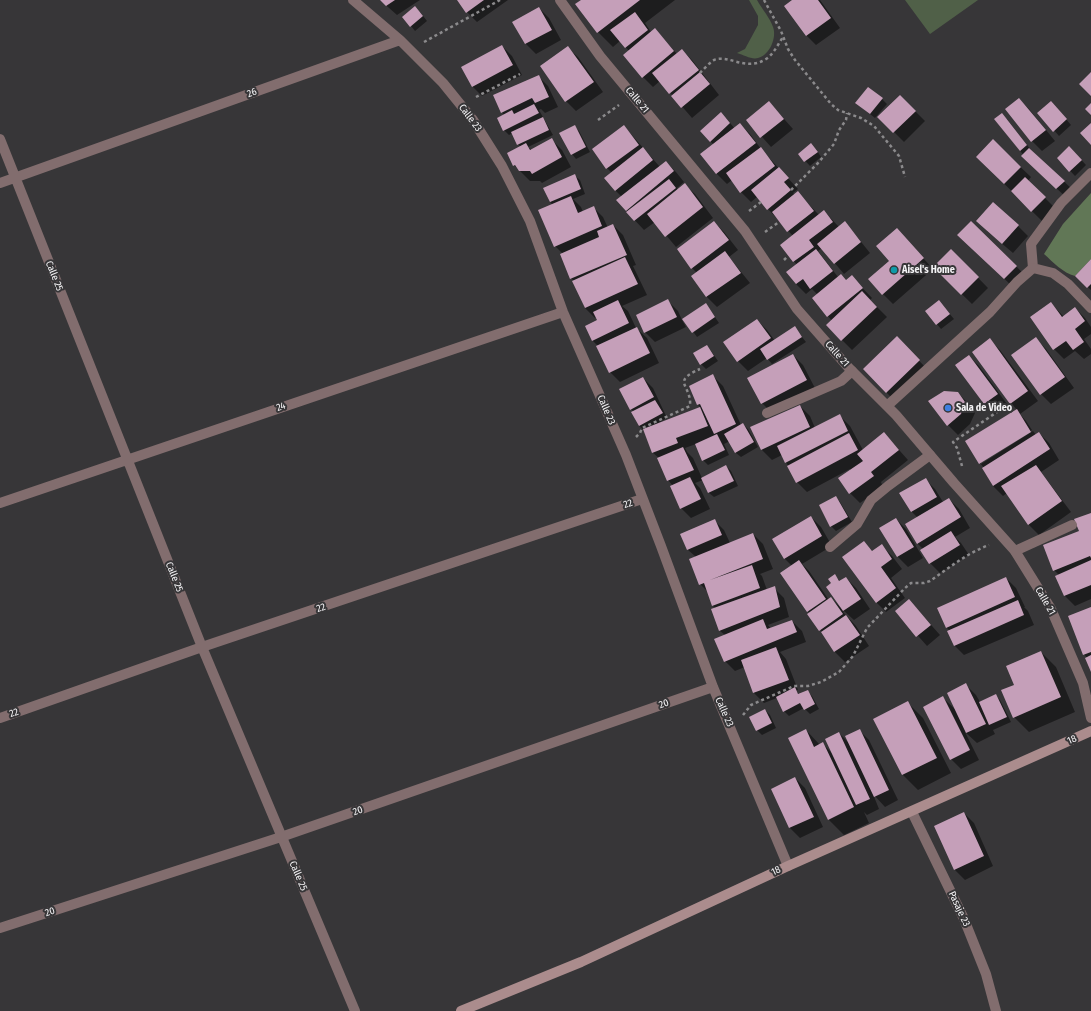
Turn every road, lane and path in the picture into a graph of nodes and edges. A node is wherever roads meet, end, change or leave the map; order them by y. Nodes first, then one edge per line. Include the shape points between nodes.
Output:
1 (353, 0) edge
2 (500, 0) edge
3 (560, 0) edge
4 (764, 0) edge
5 (784, 36) junction
6 (400, 40) junction
7 (700, 73) dead end
8 (520, 74) dead end
9 (632, 94) junction
10 (461, 106) junction
11 (847, 113) junction
12 (598, 120) dead end
13 (0, 139) edge
14 (1091, 173) edge
15 (905, 177) dead end
16 (16, 178) junction
17 (0, 183) edge
18 (791, 190) dead end
19 (1033, 268) junction
20 (1091, 308) edge
21 (563, 312) junction
22 (700, 369) dead end
23 (852, 371) junction
24 (886, 406) junction
25 (1000, 410) dead end
26 (767, 413) dead end
27 (621, 444) junction
28 (930, 455) junction
29 (127, 460) junction
30 (954, 483) junction
31 (642, 499) junction
32 (0, 503) edge
33 (1072, 525) dead end
34 (1003, 537) junction
35 (830, 547) dead end
36 (1015, 551) junction
37 (202, 648) junction
38 (713, 687) junction
39 (1090, 706) edge
40 (0, 718) edge
41 (1091, 718) edge
42 (732, 730) junction
43 (1091, 731) edge
44 (912, 812) junction
45 (281, 837) junction
46 (788, 866) junction
47 (0, 928) edge
48 (355, 1011) edge
49 (461, 1011) edge
50 (996, 1011) edge

1 - 6 street, Calle 23
2 - 6 path via 423,42
3 - 9 street, Calle 21 via 600,56
4 - 5 path
5 - 7 path via 767,58 757,63 718,60
5 - 11 path via 788,49 803,71 831,104
6 - 10 street, Calle 23 via 443,83
6 - 16 street, 26
8 - 10 path
9 - 12 path
9 - 23 street, Calle 21 via 745,231 797,309
10 - 21 street, Calle 23 via 473,120 502,166 530,221
11 - 15 path via 874,126 899,156
11 - 18 path via 834,144
13 - 16 street, Calle 25
14 - 19 street via 1061,203 1031,244
16 - 17 street, 26
16 - 29 street, Calle 25
19 - 20 street via 1052,273 1068,284
19 - 24 street via 990,312
21 - 27 street, Calle 23
21 - 29 street, 24
22 - 27 path via 686,376 684,380 690,406 642,428 638,436
23 - 24 street, Calle 21
23 - 26 street via 841,381
24 - 28 street, Calle 21
25 - 30 path via 953,442 962,467 961,476
27 - 31 street, Calle 23
28 - 30 street, Calle 21
28 - 35 street via 871,500 857,524
29 - 32 street, 24
29 - 37 street, Calle 25
30 - 34 street, Calle 21
31 - 37 street, 22
31 - 38 street, Calle 23
33 - 36 street
34 - 36 street, Calle 21
34 - 42 path via 968,554 924,584 911,583 867,628 853,656 839,672 821,682 808,686 794,686 751,705
36 - 39 street, Calle 21 via 1051,609 1083,683
37 - 40 street, 22
37 - 45 street, Calle 25
38 - 42 street, Calle 23
38 - 45 street, 20
39 - 41 street, Calle 21
42 - 46 street, Calle 23
43 - 44 street, 18
44 - 46 street, 18
44 - 50 street, Pasaje 23 via 964,919 986,974
45 - 47 street, 20
45 - 48 street, Calle 25
46 - 49 street, 18 via 581,962

